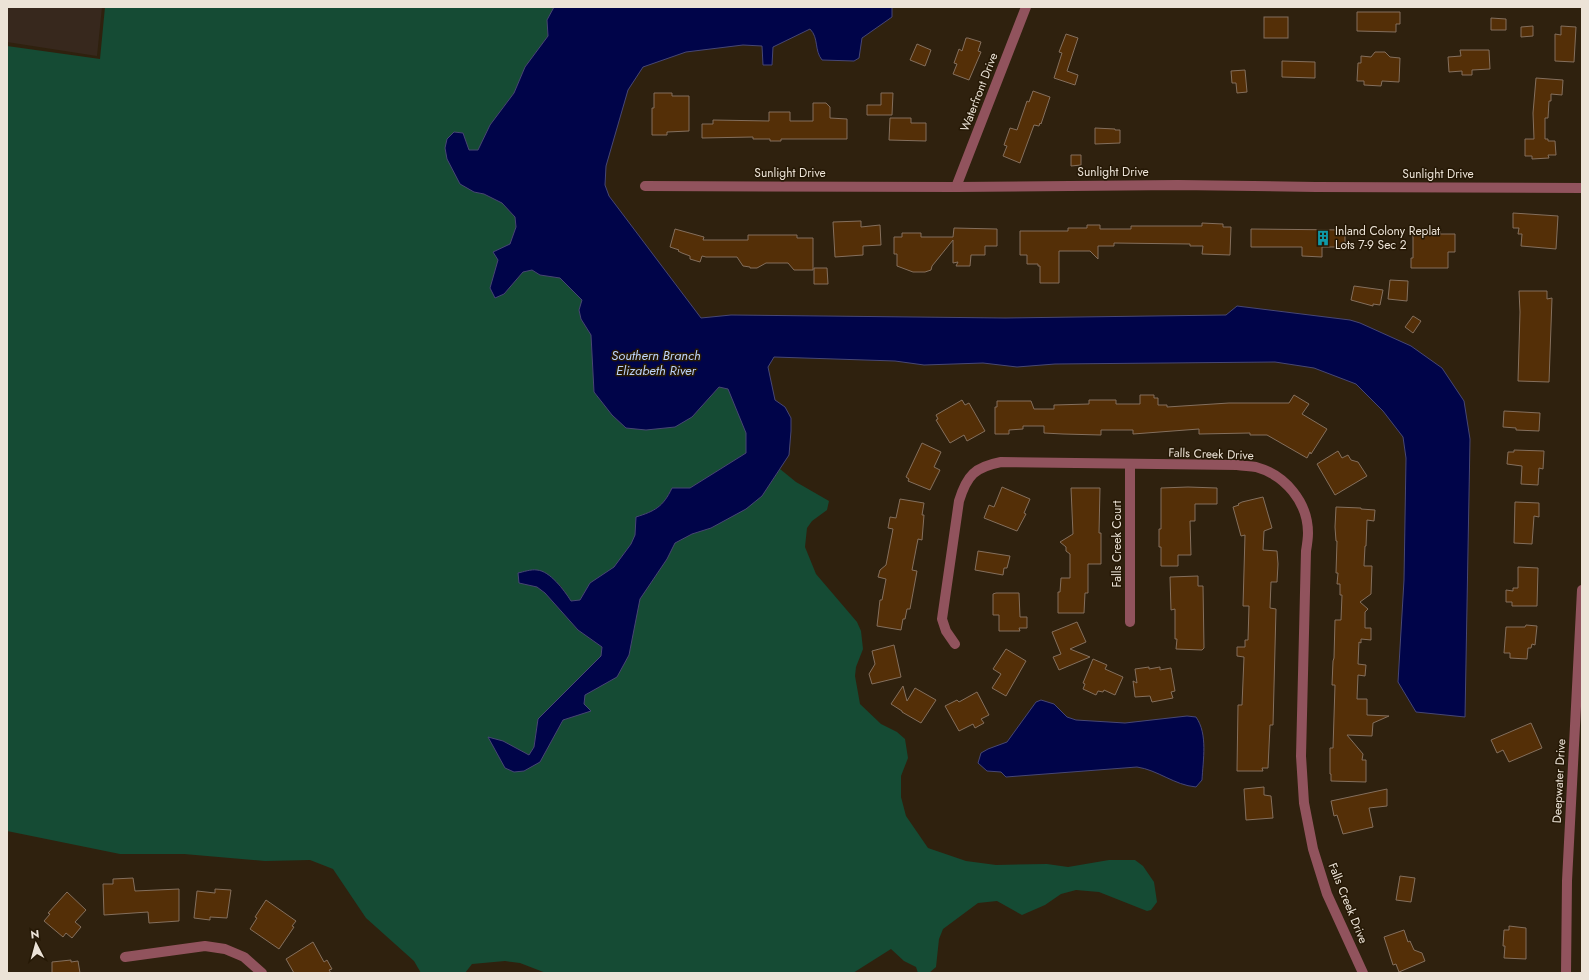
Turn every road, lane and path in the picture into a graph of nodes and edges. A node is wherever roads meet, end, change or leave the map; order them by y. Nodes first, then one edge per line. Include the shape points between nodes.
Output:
1 (1026, 7) edge
2 (645, 186) dead end
3 (956, 187) junction
4 (1582, 188) edge
5 (1130, 465) junction
6 (1582, 590) edge
7 (1130, 622) dead end
8 (955, 644) dead end
9 (125, 957) dead end
10 (262, 973) edge
11 (1363, 973) edge
12 (1566, 973) edge

1 - 3 street, Waterfront Drive
2 - 3 street, Sunlight Drive
3 - 4 street, Sunlight Drive via 1178,185
5 - 7 street, Falls Creek Court
5 - 8 street, Falls Creek Drive via 1001,462 986,465 973,474 964,486 959,501 943,606 942,619 946,632
5 - 11 street, Falls Creek Drive via 1255,467 1287,484 1299,498 1306,515 1308,533 1301,756 1304,803 1313,849 1327,894
6 - 12 street, Deepwater Drive via 1567,880
9 - 10 street via 205,946 225,949 244,956

